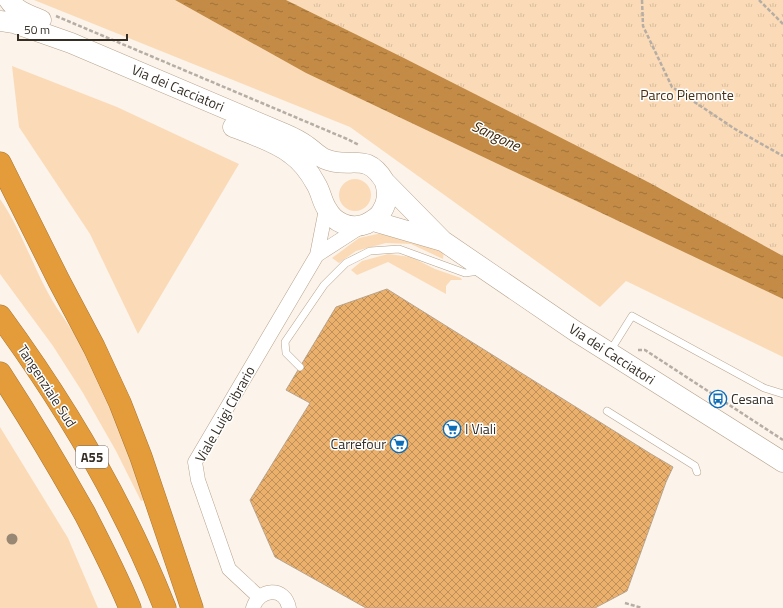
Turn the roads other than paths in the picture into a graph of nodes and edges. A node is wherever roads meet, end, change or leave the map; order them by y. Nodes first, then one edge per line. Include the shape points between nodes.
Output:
1 (9, 0) edge
2 (3, 29) edge
3 (71, 43) junction
4 (351, 162) junction
5 (0, 163) edge
6 (385, 182) junction
7 (325, 204) junction
8 (368, 223) junction
9 (444, 241) junction
10 (317, 255) junction
11 (486, 270) junction
12 (0, 316) edge
13 (609, 350) junction
14 (300, 367) dead end
15 (0, 373) edge
16 (783, 394) edge
17 (607, 411) dead end
18 (783, 462) edge
19 (697, 472) dead end
20 (256, 602) edge
21 (130, 608) edge
22 (165, 608) edge
23 (192, 608) edge
24 (289, 608) edge

1 - 3 street via 19,10 51,24
2 - 3 street, Via dei Cacciatori via 14,22
2 - 7 street, Via dei Cacciatori via 285,149 317,184
3 - 4 street, Via dei Cacciatori via 285,134 306,145 322,158
4 - 6 street, Via dei Cacciatori via 371,165 380,172
4 - 7 street via 332,170 326,179 323,189
5 - 23 highway via 94,346 120,403
6 - 8 street via 388,193 386,204 381,214
6 - 9 street, Via dei Cacciatori
7 - 8 street, Via dei Cacciatori via 332,217 341,223 351,226
7 - 10 street
8 - 9 street, Via dei Cacciatori
8 - 10 street
9 - 11 street, Via dei Cacciatori
10 - 20 street, Viale Luigi Cibrario via 195,462 198,480 230,569
11 - 13 street, Via dei Cacciatori
11 - 14 lane via 465,273 399,248 370,251 346,263 324,285 285,342 286,353
12 - 22 highway, Tangenziale Sud / A55 via 40,371 102,474
13 - 16 lane via 632,316 764,388
13 - 18 street, Via dei Cacciatori
15 - 21 highway, A55 via 59,468 105,552
17 - 19 lane via 695,466
20 - 24 street via 264,594 276,593 286,600

